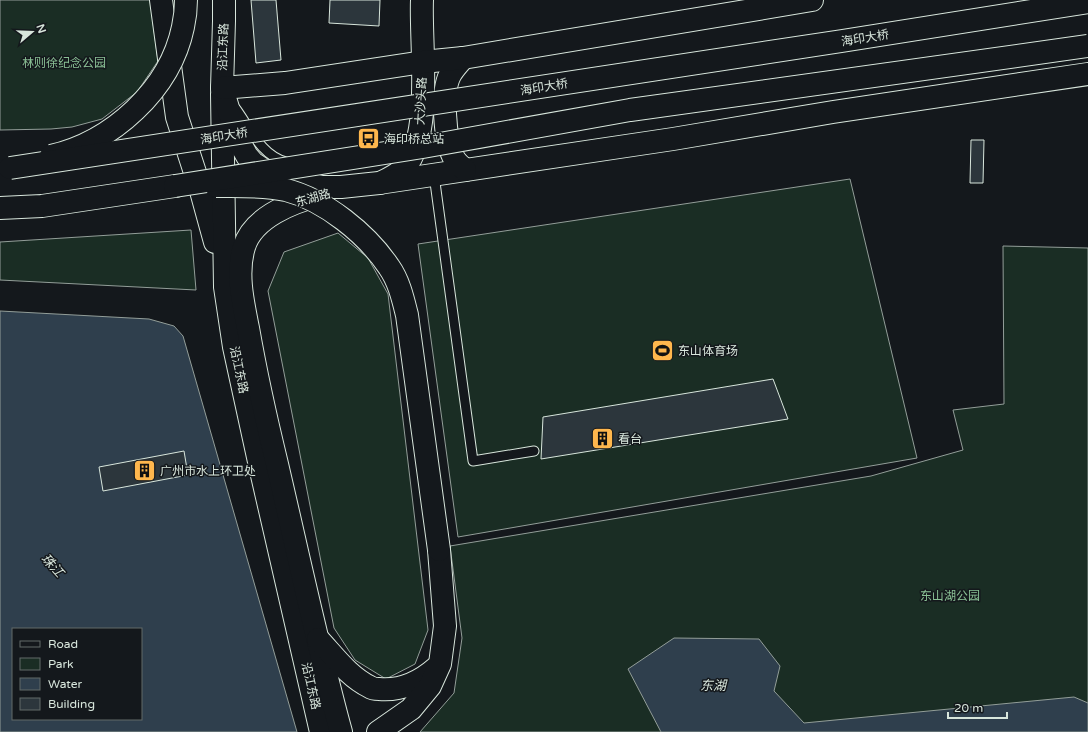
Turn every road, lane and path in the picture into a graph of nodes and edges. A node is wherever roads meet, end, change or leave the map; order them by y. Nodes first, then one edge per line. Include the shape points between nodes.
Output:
1 (161, 0) edge
2 (186, 0) edge
3 (224, 0) edge
4 (422, 0) edge
5 (812, 0) edge
6 (1088, 2) edge
7 (1088, 46) edge
8 (463, 58) junction
9 (423, 62) junction
10 (1088, 74) edge
11 (222, 88) junction
12 (414, 153) junction
13 (5, 168) edge
14 (465, 170) junction
15 (434, 175) junction
16 (379, 183) junction
17 (175, 186) junction
18 (0, 208) edge
19 (254, 229) joint
20 (225, 287) junction
21 (534, 451) dead end
22 (318, 638) junction
23 (440, 664) junction
24 (322, 732) edge
25 (341, 732) edge
26 (378, 732) edge

1 - 20 main road via 177,117 209,216
2 - 13 main road, bridge via 183,28 174,54 153,90 138,106 112,128 88,142 57,155
3 - 11 main road, 沿江东路
4 - 9 main road, 大沙头路
5 - 8 main road
6 - 13 main road, 海印大桥, bridge
7 - 17 main road, bridge via 630,110 423,147
8 - 9 main road
8 - 14 main road via 450,74 445,89 445,112 453,158
9 - 11 main road via 286,83
9 - 12 main road, 大沙头路 via 421,123
10 - 14 main road
11 - 12 lane via 262,148 276,159 311,170
11 - 16 main road via 241,147 253,163 262,169 322,187
11 - 20 main road, 沿江东路
12 - 16 main road, 大沙头路 via 401,172
14 - 15 main road
15 - 16 main road
15 - 21 lane via 472,461
16 - 19 main road, 东湖路 via 302,200 278,210
17 - 18 main road via 42,206
17 - 23 main road, bridge via 255,186 286,190 302,196 332,212 359,233 390,267 407,315 439,550 445,626
19 - 22 main road, 沿江东路 via 246,242 240,273 244,304 264,410
20 - 24 main road, 沿江东路 via 234,346 252,430
22 - 23 main road via 349,672 371,688 390,690 411,685 429,675
22 - 25 main road, 沿江东路
23 - 26 main road via 430,686 411,709

